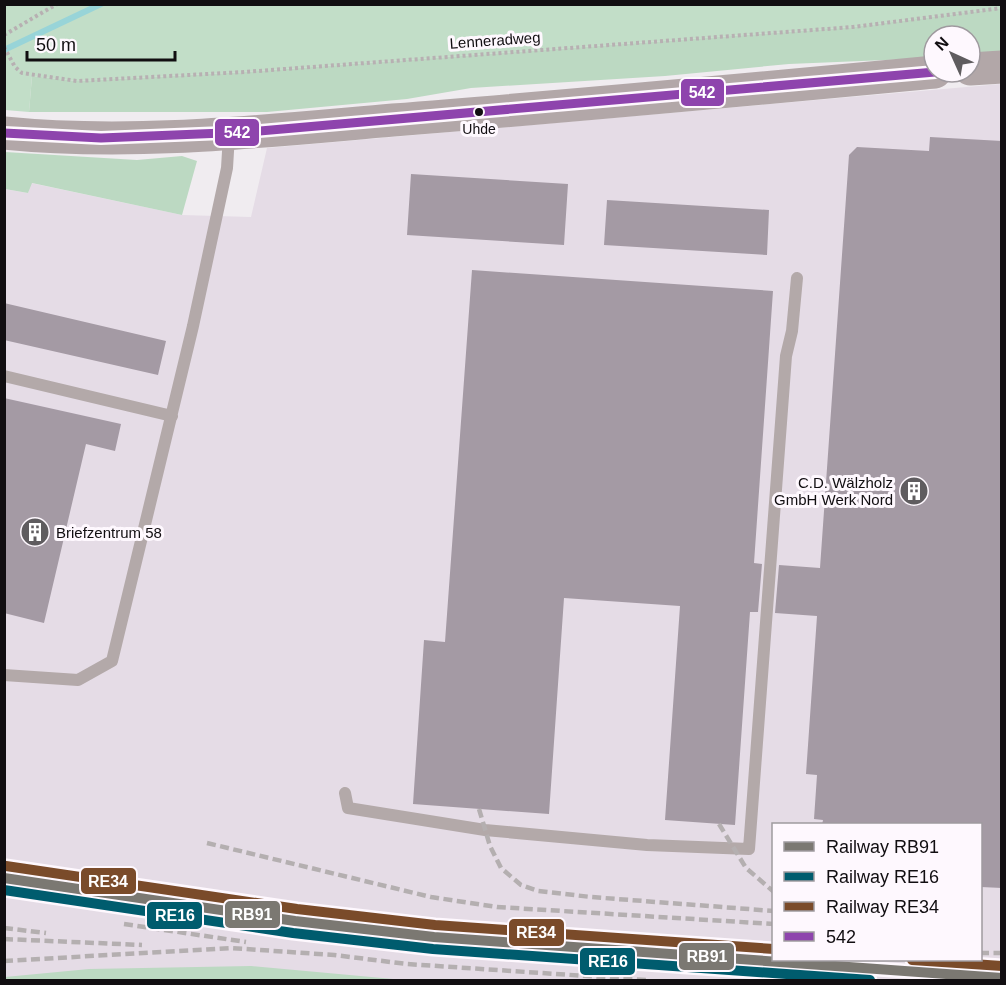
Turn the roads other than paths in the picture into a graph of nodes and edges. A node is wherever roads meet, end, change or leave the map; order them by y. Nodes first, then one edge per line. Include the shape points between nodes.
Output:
1 (1002, 67) edge
2 (982, 68) edge
3 (922, 73) edge
4 (4, 133) edge
5 (229, 134) junction
6 (797, 278) dead end
7 (4, 376) edge
8 (172, 416) junction
9 (4, 675) edge
10 (345, 793) dead end

1 - 2 street
3 - 5 street
4 - 5 street via 164,137
5 - 8 lane via 227,168
6 - 10 lane via 786,356 749,849 647,845 485,830 348,808
7 - 8 lane
8 - 9 lane via 112,661 78,680

